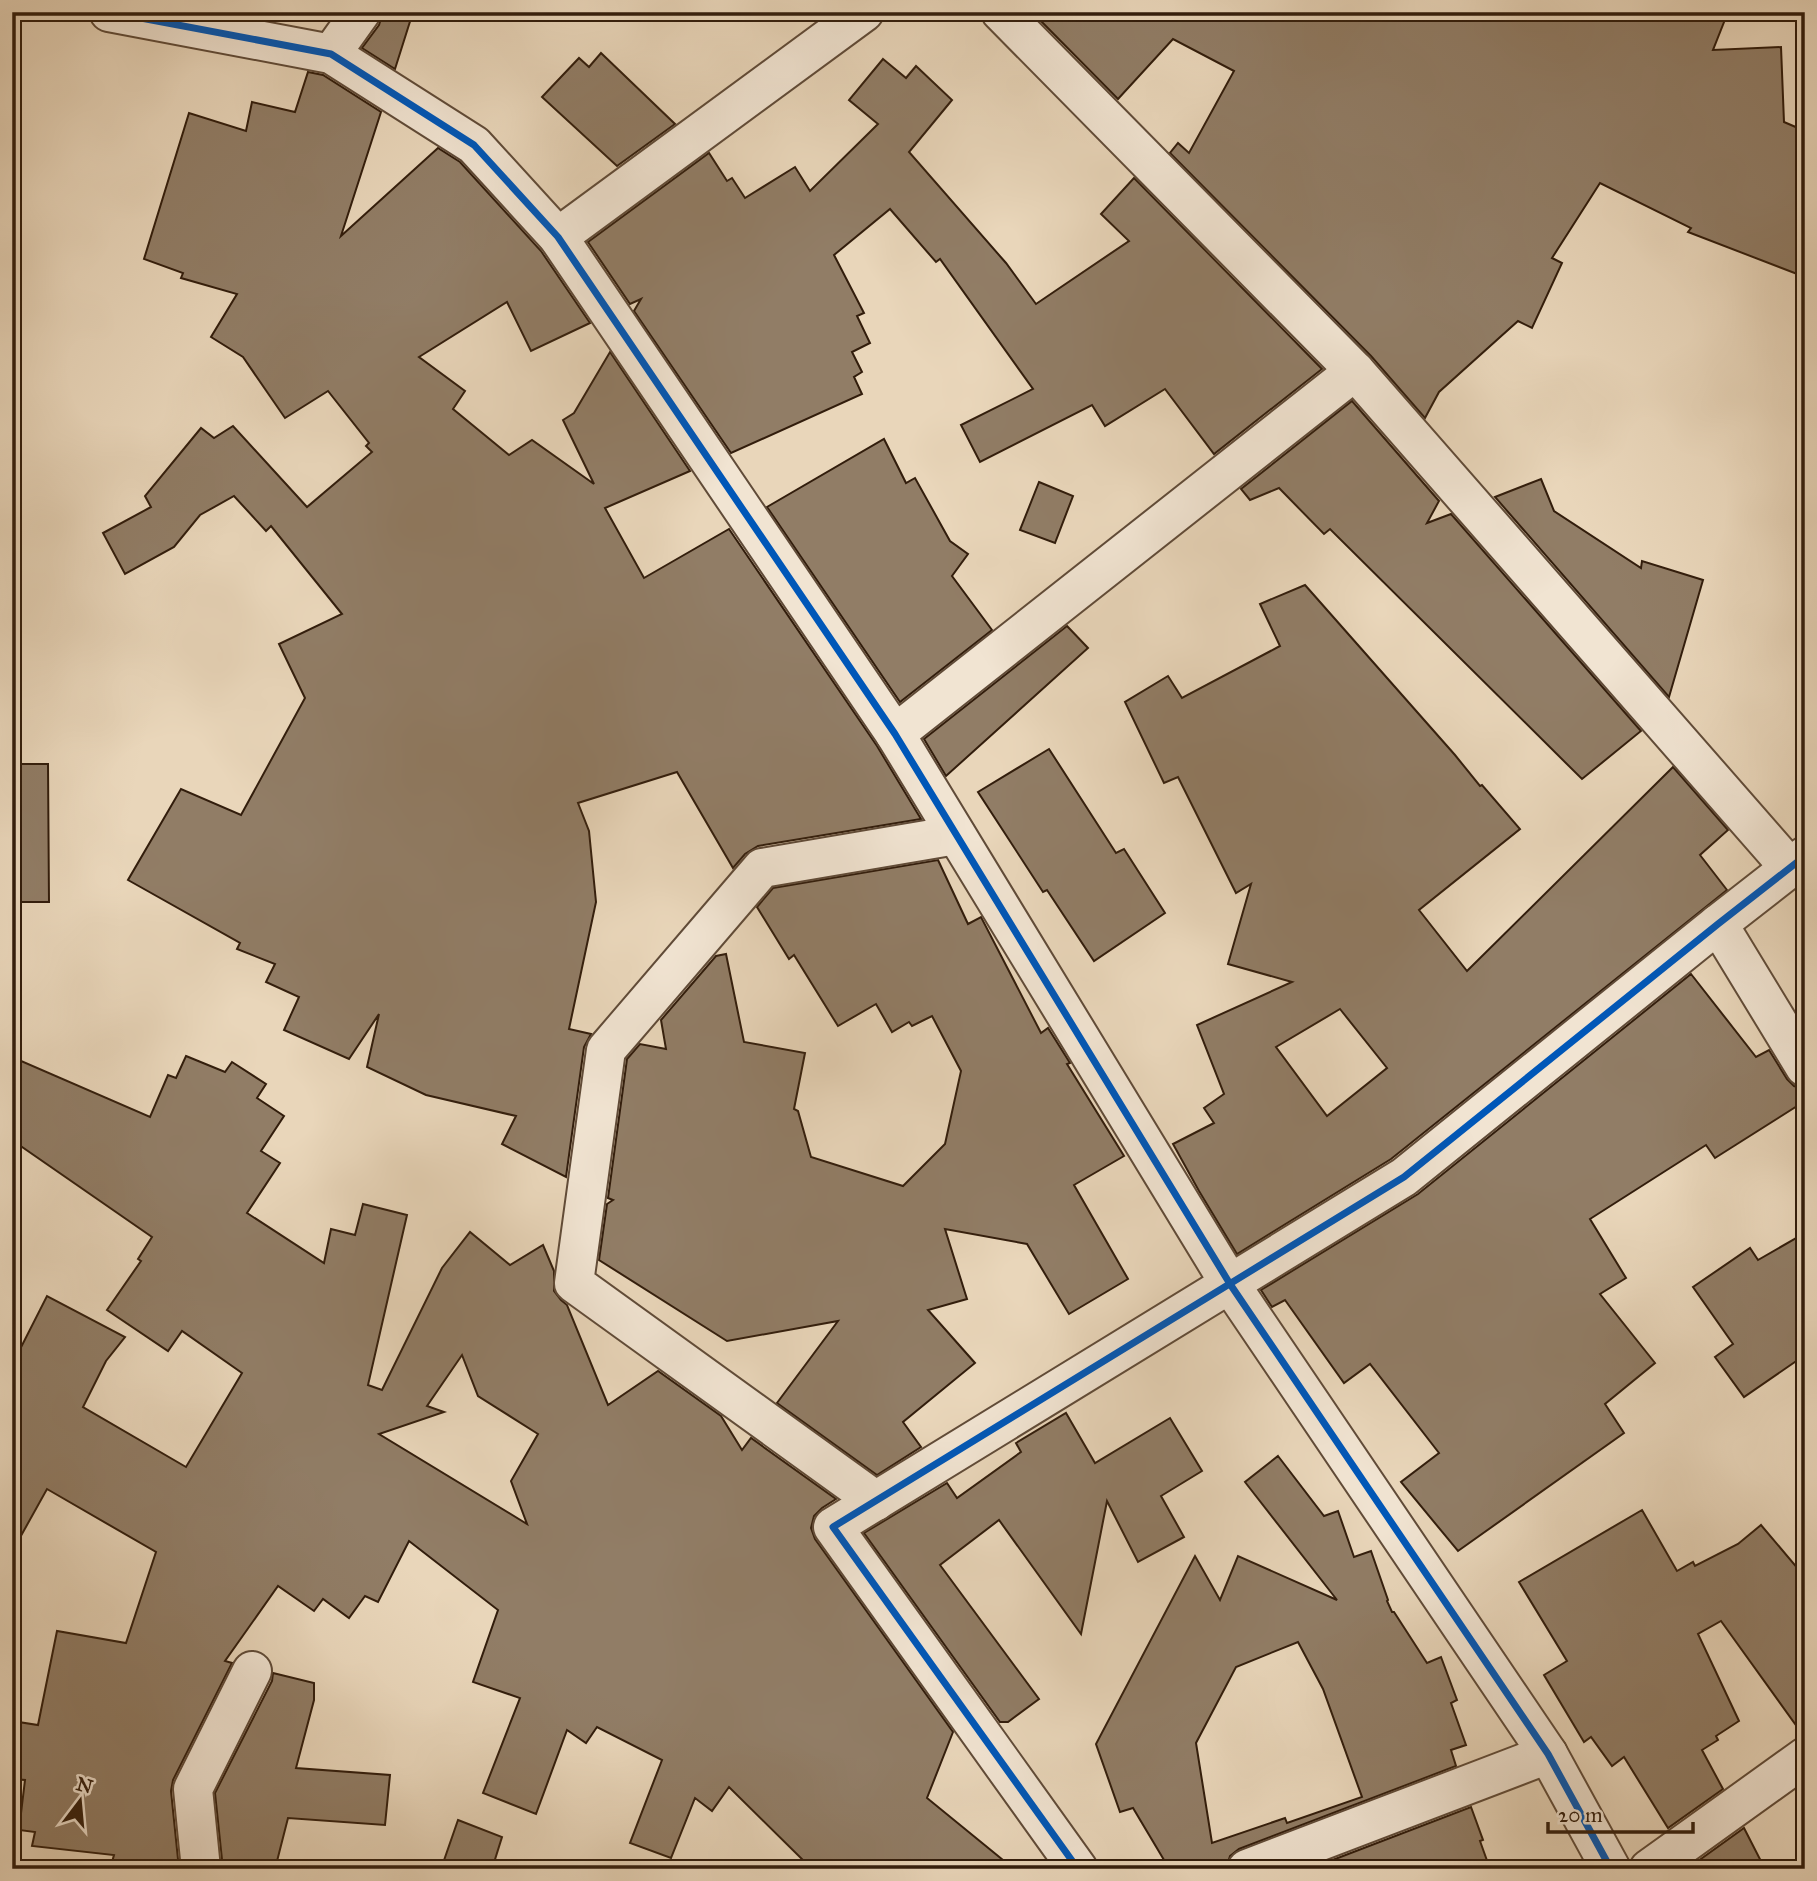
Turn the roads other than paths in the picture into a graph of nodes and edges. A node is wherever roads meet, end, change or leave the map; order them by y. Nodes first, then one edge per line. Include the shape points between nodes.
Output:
1 (109, 12) edge
2 (361, 12) edge
3 (864, 12) edge
4 (1004, 13) edge
5 (331, 54) junction
6 (558, 237) junction
7 (1355, 371) junction
8 (895, 734) junction
9 (956, 835) junction
10 (1797, 862) edge
11 (1718, 924) junction
12 (1805, 1067) edge
13 (1230, 1284) junction
14 (876, 1501) junction
15 (252, 1671) dead end
16 (1548, 1754) junction
17 (1805, 1757) edge
18 (201, 1869) edge
19 (1078, 1869) edge
20 (1247, 1869) edge
21 (1611, 1869) edge
22 (1649, 1869) edge

1 - 5 street
2 - 5 street
3 - 6 street
4 - 7 street
5 - 6 street via 474,145
6 - 8 street
7 - 8 street
7 - 10 street
8 - 9 street
9 - 13 street
9 - 14 street via 762,868 614,1040 606,1050 574,1283
10 - 11 street
11 - 12 street
11 - 13 street via 1404,1177
13 - 14 street
13 - 16 street
14 - 19 street via 833,1527
15 - 18 street via 193,1789
16 - 20 street
16 - 21 street
17 - 22 street

